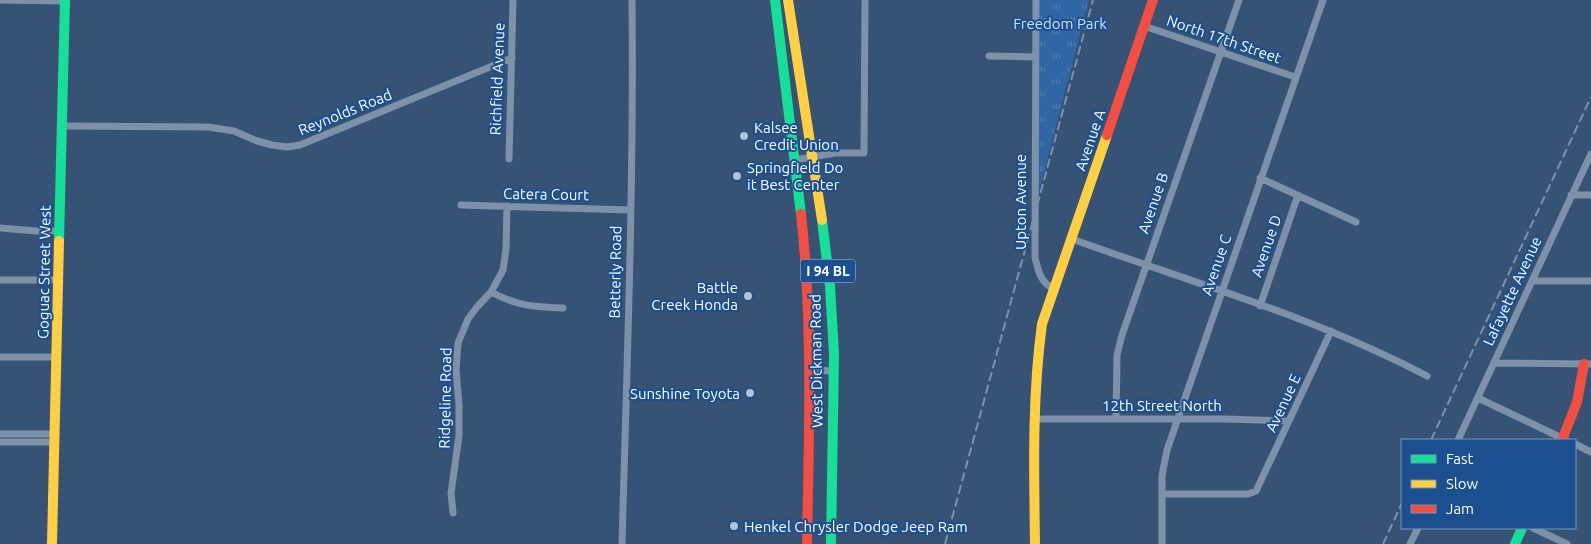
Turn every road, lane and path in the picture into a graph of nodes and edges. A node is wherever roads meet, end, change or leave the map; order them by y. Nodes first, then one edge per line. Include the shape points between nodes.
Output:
1 (0, 0) edge
2 (65, 0) edge
3 (513, 0) edge
4 (632, 0) edge
5 (788, 0) edge
6 (865, 0) edge
7 (1036, 0) edge
8 (1153, 0) edge
9 (1239, 0) edge
10 (1322, 0) edge
11 (774, 2) edge
12 (1144, 26) junction
13 (1220, 52) junction
14 (989, 56) dead end
15 (1036, 57) junction
16 (512, 58) junction
17 (1295, 77) junction
18 (62, 126) junction
19 (1591, 154) edge
20 (814, 157) junction
21 (509, 159) dead end
22 (795, 160) junction
23 (1260, 178) junction
24 (1298, 195) junction
25 (1572, 195) junction
26 (1591, 195) edge
27 (461, 205) dead end
28 (507, 206) junction
29 (631, 210) junction
30 (1356, 222) dead end
31 (0, 228) edge
32 (60, 230) junction
33 (1072, 239) junction
34 (1146, 266) junction
35 (0, 280) edge
36 (59, 280) junction
37 (1532, 281) junction
38 (1591, 281) edge
39 (1055, 290) junction
40 (1222, 291) junction
41 (492, 292) junction
42 (1260, 306) junction
43 (563, 308) dead end
44 (1331, 331) junction
45 (0, 357) edge
46 (57, 357) junction
47 (1494, 363) junction
48 (1588, 364) edge
49 (809, 370) junction
50 (834, 371) junction
51 (1427, 376) dead end
52 (1478, 398) junction
53 (1035, 419) junction
54 (1116, 419) junction
55 (1177, 419) junction
56 (1289, 421) junction
57 (0, 434) edge
58 (55, 438) junction
59 (1458, 439) edge
60 (1562, 439) edge
61 (1564, 439) edge
62 (0, 442) edge
63 (1576, 444) edge
64 (1591, 452) edge
65 (1162, 494) junction
66 (453, 513) dead end
67 (1418, 529) edge
68 (1522, 529) edge
69 (1535, 529) edge
70 (52, 544) edge
71 (622, 544) edge
72 (808, 544) edge
73 (831, 544) edge
74 (1035, 544) edge
75 (1162, 544) edge
76 (1410, 544) edge
77 (1515, 544) edge
78 (1567, 544) edge

1 - 2 street
2 - 18 street, Goguac Street West
3 - 16 street, Richfield Avenue
4 - 29 street, Betterly Road
5 - 20 street, West Dickman Road / I 94 BL
6 - 20 street via 864,154 835,153
7 - 15 street, Upton Avenue
8 - 12 street, Avenue A
9 - 13 street, Avenue B
10 - 17 street, Avenue C
11 - 22 street, West Dickman Road / I 94 BL
12 - 13 street, North 17th Street
12 - 33 street, Avenue A
13 - 17 street, North 17th Street
13 - 34 street, Avenue B
14 - 15 street
15 - 39 street, Upton Avenue via 1035,257 1043,282
16 - 18 street, Reynolds Road via 311,142 287,147 257,141 234,131 208,127
16 - 21 street, Richfield Avenue
17 - 23 street, Avenue C
18 - 32 street, Goguac Street West
19 - 25 street, Lafayette Avenue
20 - 22 street
20 - 50 street, West Dickman Road / I 94 BL via 823,216
22 - 49 street, West Dickman Road / I 94 BL via 807,292
23 - 24 street
23 - 40 street, Avenue C
24 - 30 street
24 - 42 street, Avenue D
25 - 26 street
25 - 37 street, Lafayette Avenue
27 - 28 street, Catera Court
28 - 29 street, Catera Court
28 - 41 street, Ridgeline Road via 505,259
29 - 71 street, Betterly Road
31 - 32 street
32 - 36 street, Goguac Street West
33 - 34 street
33 - 39 street, Avenue A
34 - 40 street
34 - 54 street, Avenue B via 1117,355
35 - 36 street
36 - 46 street, Goguac Street West
37 - 38 street
37 - 47 street, Lafayette Avenue
39 - 53 street via 1042,324 1037,352
40 - 42 street
40 - 55 street, Avenue C
41 - 43 street via 517,304
41 - 66 street, Ridgeline Road via 468,319 458,343 459,436 451,493
42 - 44 street
44 - 51 street
44 - 56 street, Avenue E
45 - 46 street
46 - 58 street, Goguac Street West
47 - 48 street
47 - 52 street, Lafayette Avenue
48 - 61 street
49 - 50 street
49 - 72 street, West Dickman Road / I 94 BL
50 - 73 street, West Dickman Road / I 94 BL
52 - 59 street, Lafayette Avenue
52 - 60 street
53 - 54 street, 12th Street North
53 - 74 street
54 - 55 street, 12th Street North
55 - 56 street, 12th Street North
55 - 65 street, Avenue C via 1164,462
56 - 65 street, Avenue E via 1253,493
57 - 58 street
58 - 62 street
58 - 70 street, Goguac Street West
63 - 64 street
65 - 75 street, Avenue C
67 - 76 street
68 - 77 street
69 - 78 street

